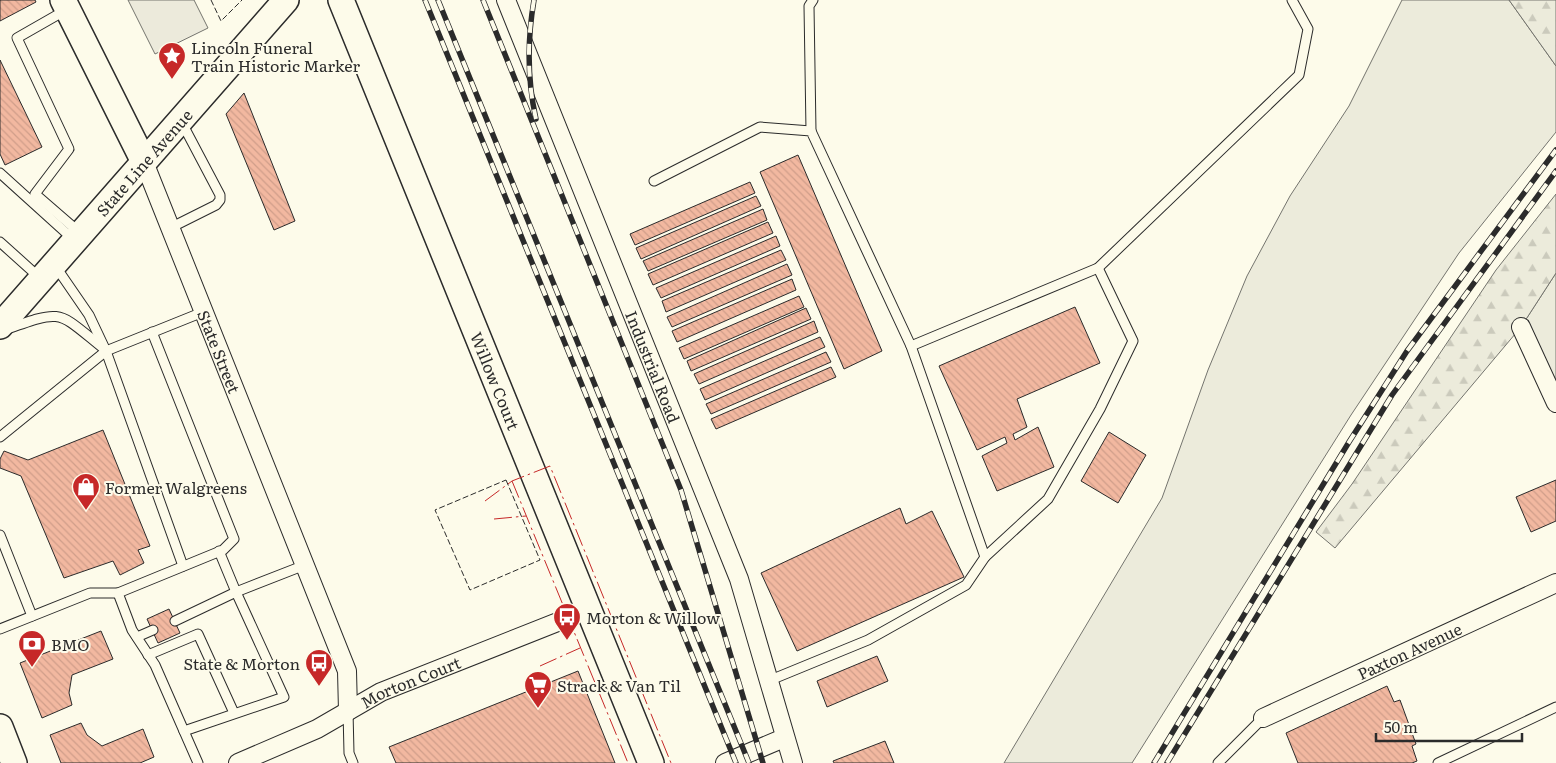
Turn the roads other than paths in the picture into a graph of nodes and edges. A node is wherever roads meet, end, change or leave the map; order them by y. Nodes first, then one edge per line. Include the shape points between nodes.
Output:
1 (286, 0) edge
2 (342, 0) edge
3 (506, 0) edge
4 (814, 0) edge
5 (1292, 0) edge
6 (66, 5) edge
7 (180, 121) junction
8 (812, 131) junction
9 (144, 162) junction
10 (0, 173) edge
11 (654, 181) dead end
12 (170, 228) junction
13 (78, 237) junction
14 (0, 242) edge
15 (3, 251) edge
16 (1098, 268) junction
17 (48, 272) junction
18 (203, 312) junction
19 (0, 326) edge
20 (1521, 327) dead end
21 (0, 332) edge
22 (152, 332) junction
23 (911, 346) junction
24 (106, 350) junction
25 (1556, 403) edge
26 (0, 437) edge
27 (0, 535) edge
28 (219, 551) junction
29 (985, 557) junction
30 (183, 566) junction
31 (305, 566) junction
32 (1556, 583) edge
33 (236, 592) junction
34 (118, 593) junction
35 (588, 610) junction
36 (32, 616) junction
37 (175, 621) dead end
38 (0, 629) edge
39 (152, 630) dead end
40 (137, 637) junction
41 (148, 655) junction
42 (768, 682) junction
43 (1556, 708) edge
44 (348, 711) junction
45 (234, 713) junction
46 (1263, 718) joint
47 (0, 727) edge
48 (184, 731) junction
49 (784, 738) junction
50 (12, 762) edge
51 (198, 763) edge
52 (238, 763) edge
53 (353, 763) edge
54 (651, 763) edge
55 (726, 763) edge
56 (793, 763) edge
57 (1218, 763) edge
58 (1438, 763) edge

1 - 7 street, State Line Avenue
2 - 35 street, Willow Court
3 - 42 street, Industrial Road via 739,579
4 - 8 lane via 809,6
5 - 16 lane via 1308,29 1299,75
6 - 9 street, State Street
6 - 13 lane via 17,38 69,149 35,194
7 - 9 street, State Line Avenue
7 - 12 lane via 220,200
8 - 11 lane via 760,127
8 - 23 lane
9 - 12 street, State Street
9 - 13 street, State Line Avenue
10 - 13 lane
12 - 18 street, State Street
13 - 17 street, State Line Avenue
14 - 15 lane
15 - 17 lane
16 - 23 lane
16 - 29 lane via 1133,341 1100,409 1048,499
17 - 19 street, State Line Avenue
17 - 24 lane via 89,315
18 - 22 lane
18 - 31 street, State Street
20 - 25 street
21 - 24 lane via 47,315 58,315
22 - 24 lane
22 - 28 lane via 233,533 234,539
23 - 29 lane
24 - 26 lane
24 - 30 lane
27 - 36 lane
28 - 30 lane
28 - 33 lane
29 - 42 lane via 966,584 868,640
30 - 34 lane
31 - 33 lane
31 - 44 street, State Street via 347,671
32 - 46 street, Paxton Avenue
33 - 37 lane
33 - 45 lane via 284,697
34 - 36 lane via 90,593
34 - 40 lane
35 - 44 street, Morton Court via 381,692
35 - 54 street, Willow Court
36 - 38 lane
39 - 40 lane
40 - 41 lane
41 - 45 lane via 198,634
41 - 48 lane via 156,665
42 - 49 street, Industrial Road
43 - 58 lane
44 - 52 street, Morton Court via 318,728
44 - 53 lane via 349,753
45 - 48 lane
46 - 57 lane
47 - 50 street
48 - 51 lane
49 - 55 street
49 - 56 street, Industrial Road

